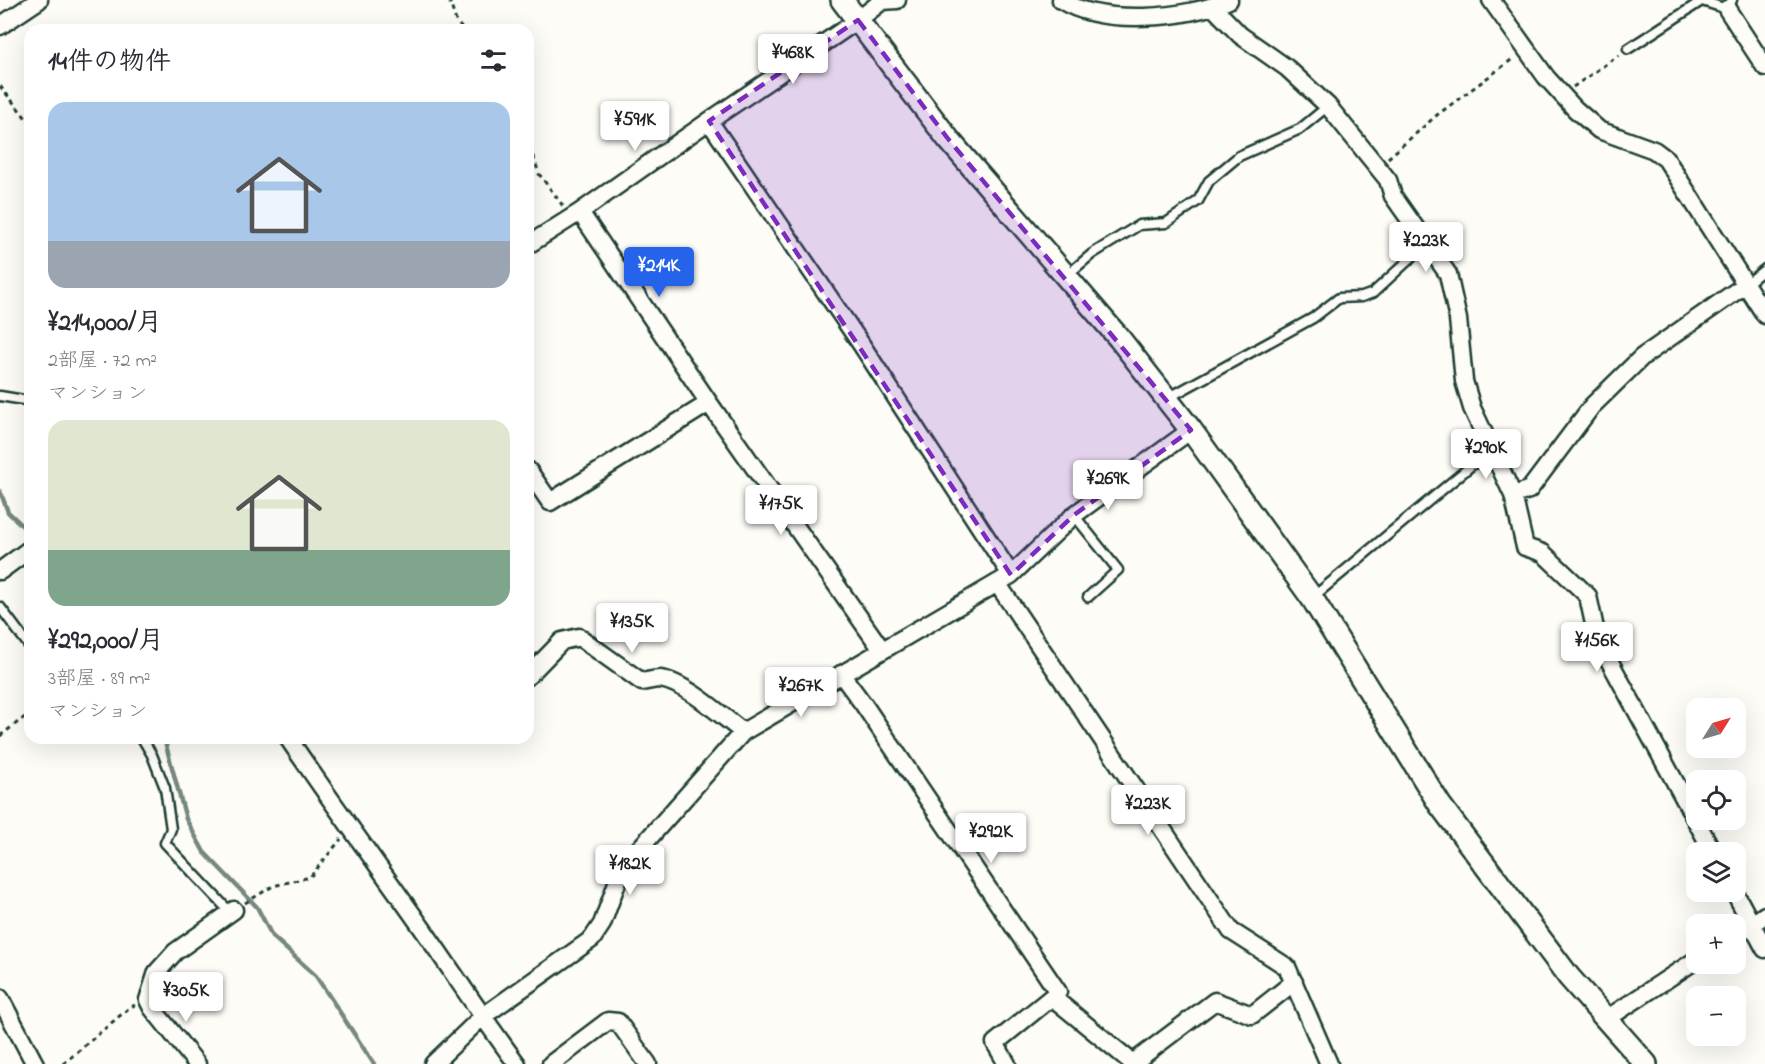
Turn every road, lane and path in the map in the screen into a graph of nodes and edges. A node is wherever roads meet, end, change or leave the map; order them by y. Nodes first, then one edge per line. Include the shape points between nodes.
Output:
1 (39, 0) edge
2 (449, 0) edge
3 (842, 0) edge
4 (897, 0) edge
5 (1061, 0) edge
6 (1229, 0) edge
7 (1491, 0) edge
8 (1700, 1) edge
9 (1729, 5) edge
10 (1095, 6) edge
11 (1213, 8) junction
12 (858, 20) junction
13 (458, 24) edge
14 (0, 26) edge
15 (1628, 49) joint
16 (1526, 50) junction
17 (1765, 67) edge
18 (0, 86) edge
19 (1561, 94) junction
20 (1328, 106) junction
21 (24, 116) edge
22 (709, 121) junction
23 (534, 158) edge
24 (1377, 167) junction
25 (576, 215) junction
26 (534, 241) edge
27 (1427, 243) junction
28 (1765, 269) edge
29 (1066, 276) junction
30 (1745, 285) junction
31 (1765, 315) edge
32 (0, 396) edge
33 (1167, 399) junction
34 (24, 400) edge
35 (709, 403) junction
36 (1191, 430) junction
37 (1490, 450) junction
38 (534, 479) edge
39 (1513, 495) junction
40 (1074, 515) junction
41 (24, 553) edge
42 (0, 571) edge
43 (1004, 579) junction
44 (1088, 597) dead end
45 (1312, 598) junction
46 (0, 607) edge
47 (24, 639) edge
48 (882, 650) junction
49 (534, 670) edge
50 (841, 674) junction
51 (24, 718) edge
52 (743, 732) junction
53 (0, 736) edge
54 (146, 744) edge
55 (292, 744) edge
56 (350, 828) junction
57 (1708, 842) edge
58 (1744, 902) edge
59 (232, 911) junction
60 (1759, 919) edge
61 (1746, 928) edge
62 (1765, 949) edge
63 (1686, 967) edge
64 (1294, 982) junction
65 (1052, 997) junction
66 (0, 998) edge
67 (148, 1000) junction
68 (482, 1017) junction
69 (1605, 1020) junction
70 (1134, 1063) edge
71 (35, 1064) edge
72 (63, 1064) edge
73 (197, 1064) edge
74 (433, 1064) edge
75 (517, 1064) edge
76 (551, 1064) edge
77 (648, 1064) edge
78 (1007, 1064) edge
79 (1329, 1064) edge
80 (1646, 1064) edge

1 - 14 street
2 - 13 path
3 - 12 street
4 - 12 street via 882,1
5 - 10 street via 1073,8
6 - 11 street
7 - 16 street
8 - 9 lane
8 - 15 lane
9 - 17 street
10 - 11 street via 1140,19
11 - 20 street via 1240,35 1287,68
12 - 22 street
12 - 29 street via 949,140
15 - 19 path
16 - 19 street
16 - 24 path via 1437,116
18 - 21 path
19 - 30 street via 1599,130 1654,150 1666,159
20 - 24 street
20 - 29 lane via 1299,129 1239,156 1209,181 1198,201 1166,223 1139,225 1092,254
22 - 25 street
22 - 43 street via 861,344
23 - 25 path via 539,174
24 - 27 street
25 - 26 street
25 - 35 street
27 - 33 lane via 1373,293 1339,298 1314,318
27 - 37 street via 1448,274 1458,319 1464,381
28 - 30 lane
29 - 33 street
30 - 31 street
30 - 39 street via 1642,357 1592,406 1529,490
32 - 34 lane
33 - 36 street
35 - 38 street via 550,502
35 - 48 street
36 - 40 street
36 - 45 street
37 - 39 street
37 - 45 lane
39 - 57 street via 1525,547 1543,553 1588,597 1597,638
40 - 43 street
40 - 44 lane via 1119,570
41 - 42 street
43 - 48 street
43 - 64 street via 1231,931 1287,967
45 - 69 street via 1440,806
46 - 47 lane
48 - 50 street
49 - 52 street via 562,641 579,638 642,682 659,679 676,685
50 - 52 street
50 - 65 street via 1058,992
51 - 53 path
52 - 68 street via 634,855 618,880 602,924 592,939
54 - 59 lane via 165,789 171,828 165,843
55 - 56 street
56 - 59 path via 310,877 273,886
56 - 68 street
58 - 60 street
59 - 67 street via 175,952 157,972
60 - 61 street
60 - 62 street
63 - 69 street
64 - 70 street via 1252,1015 1215,1001
64 - 79 street
65 - 70 street
65 - 78 street via 995,1043
66 - 71 street
67 - 72 path via 129,1008
67 - 73 street
68 - 74 street
68 - 75 street
69 - 80 street
76 - 77 street via 608,1021 618,1022

